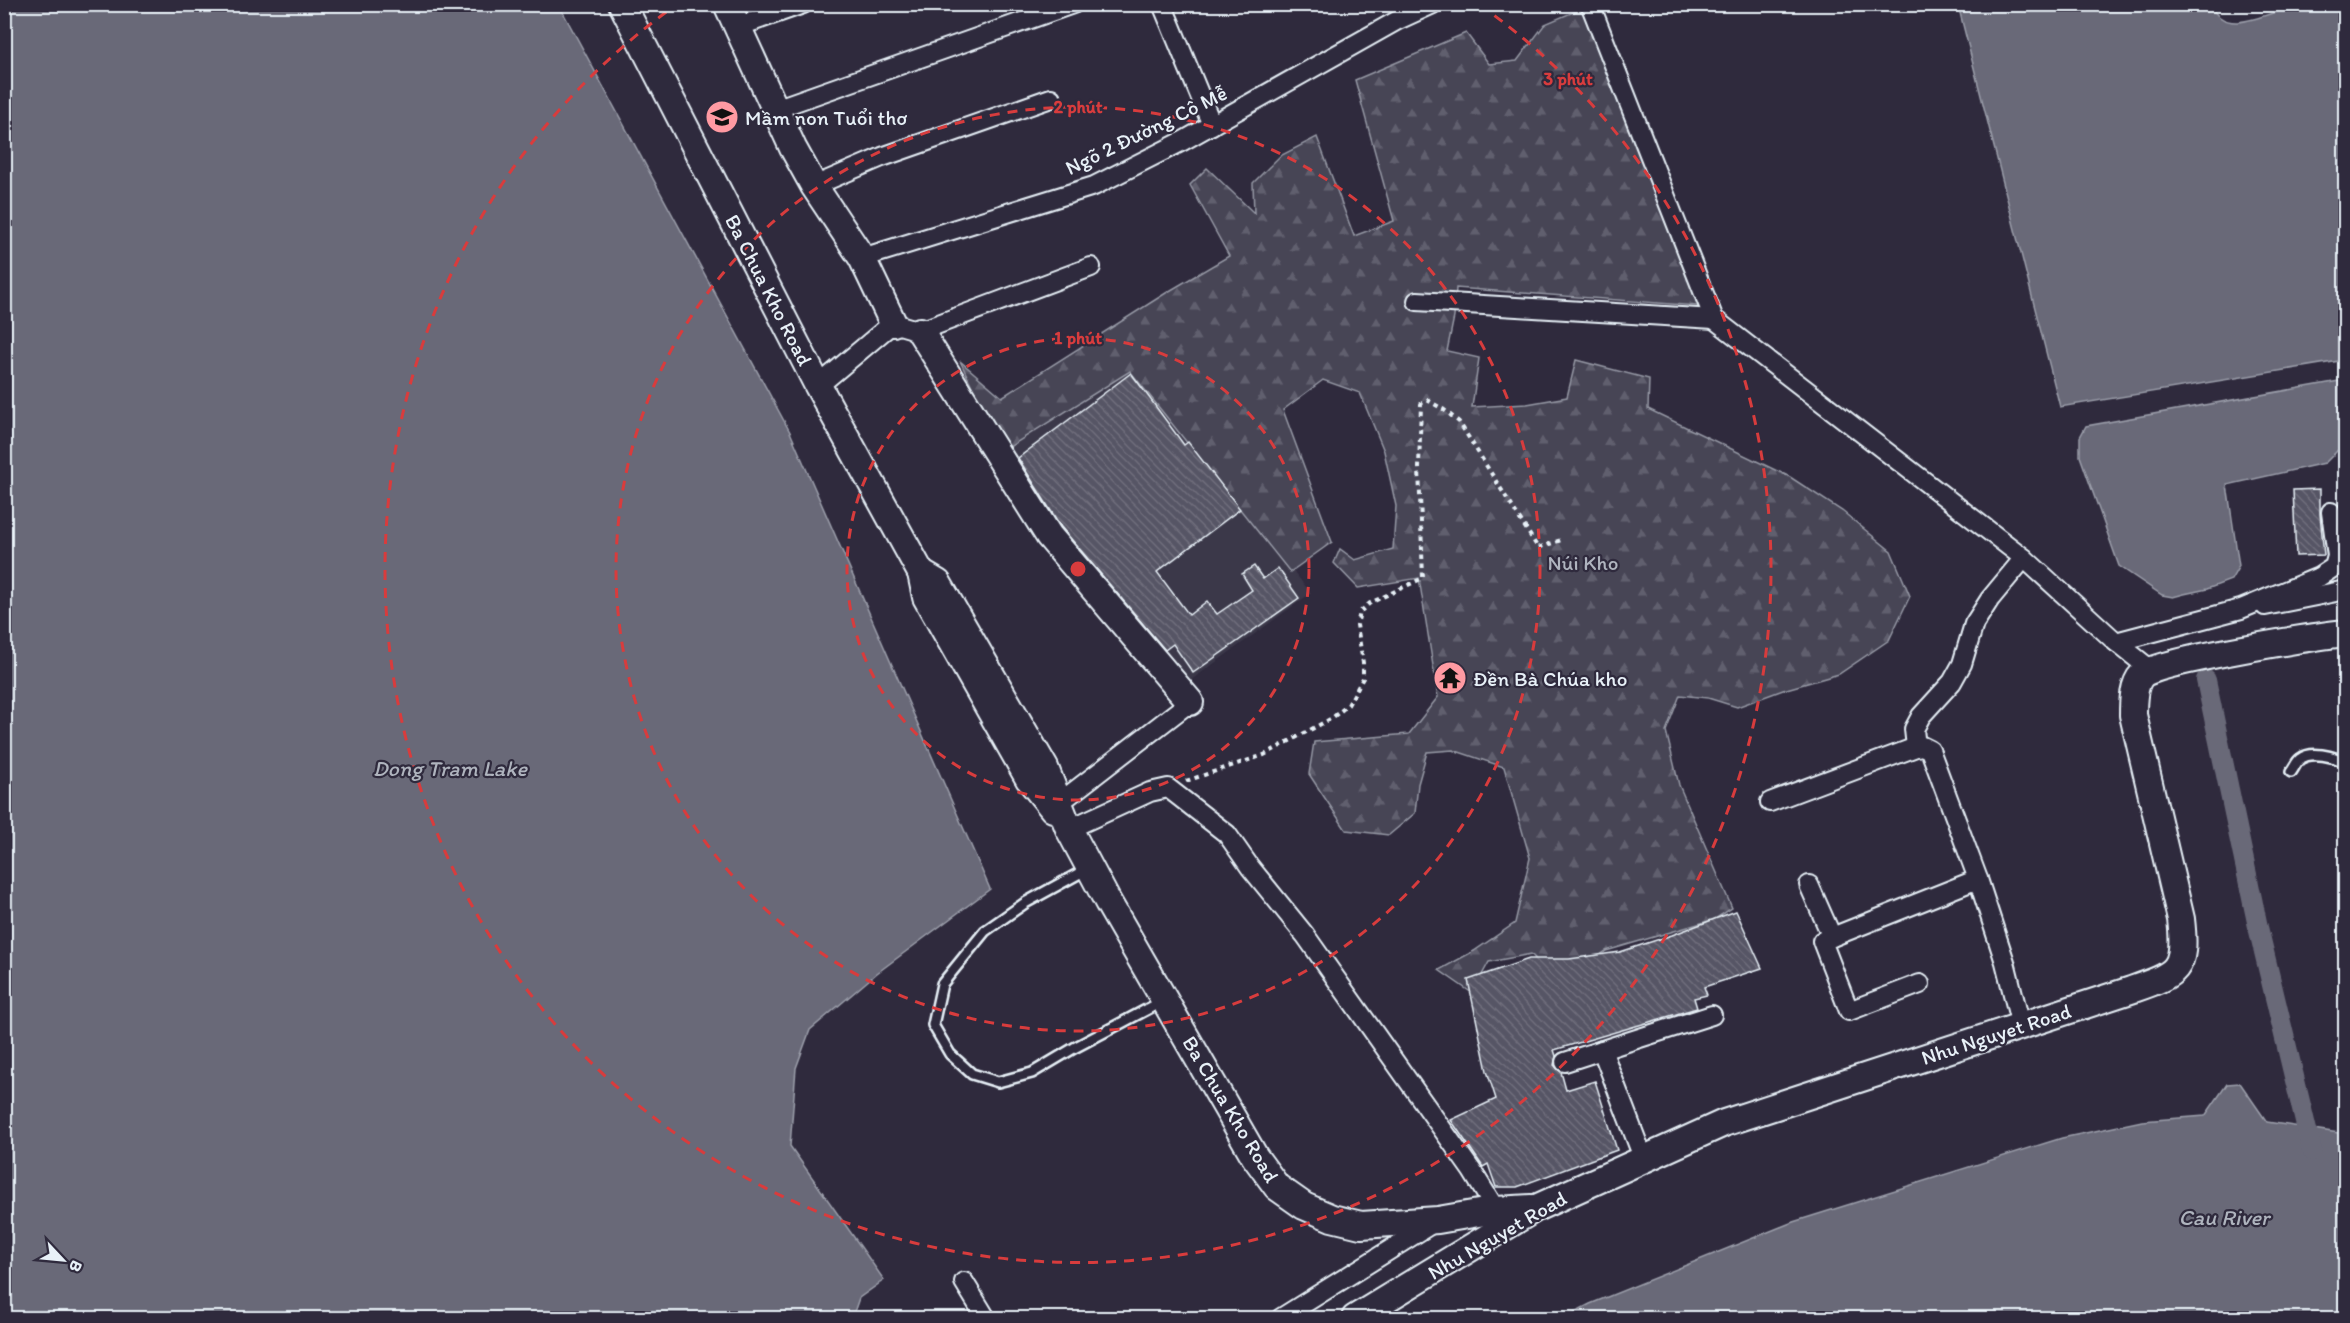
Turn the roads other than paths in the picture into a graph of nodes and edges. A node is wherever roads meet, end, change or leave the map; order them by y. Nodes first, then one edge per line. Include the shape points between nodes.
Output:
1 (622, 4) edge
2 (803, 4) edge
3 (1073, 4) edge
4 (1162, 4) edge
5 (1433, 4) edge
6 (1590, 4) edge
7 (732, 16) edge
8 (1051, 98) dead end
9 (776, 109) junction
10 (1212, 125) junction
11 (814, 186) junction
12 (862, 258) junction
13 (1091, 267) dead end
14 (1417, 301) dead end
15 (1714, 319) junction
16 (893, 323) junction
17 (920, 331) junction
18 (818, 386) junction
19 (2331, 512) dead end
20 (2024, 558) junction
21 (921, 573) junction
22 (2346, 590) edge
23 (2241, 609) junction
24 (2346, 633) edge
25 (2116, 642) junction
26 (2150, 669) junction
27 (1190, 702) joint
28 (1916, 747) junction
29 (2346, 762) edge
30 (2291, 772) dead end
31 (1770, 802) dead end
32 (1059, 803) junction
33 (1069, 829) junction
34 (1090, 868) junction
35 (1978, 879) junction
36 (1809, 885) dead end
37 (1832, 938) junction
38 (1920, 984) dead end
39 (1165, 1000) junction
40 (1712, 1015) dead end
41 (2021, 1026) junction
42 (1602, 1050) junction
43 (1565, 1062) dead end
44 (1644, 1160) junction
45 (1536, 1208) junction
46 (1496, 1210) junction
47 (1438, 1220) junction
48 (964, 1282) dead end
49 (986, 1318) edge
50 (1281, 1318) edge
51 (1355, 1318) edge

1 - 18 street, Ba Chua Kho Road
2 - 7 street
3 - 9 street
4 - 10 street
5 - 10 street, Ngõ 2 Đường Cô Mễ
6 - 15 street
7 - 9 street
8 - 11 street via 882,157
9 - 11 street
10 - 12 street, Ngõ 2 Đường Cô Mễ via 1094,186
11 - 12 street
12 - 16 street
13 - 17 street
14 - 15 street
15 - 20 street
16 - 17 street
16 - 18 street
17 - 27 street via 1048,536
18 - 21 street, Ba Chua Kho Road
19 - 23 street via 2337,556 2334,567
20 - 25 street
20 - 28 street via 1974,624 1952,682 1921,716 1914,729
21 - 32 street, Ba Chua Kho Road via 938,583 1045,768
21 - 33 street, Ba Chua Kho Road via 926,597 1029,779
22 - 23 street
23 - 25 street
24 - 26 street
25 - 26 street
26 - 41 street, Nhu Nguyet Road via 2137,685 2133,715 2181,919 2183,940 2178,966 2160,980
27 - 32 street
28 - 31 street
28 - 35 street via 1930,750
29 - 30 lane via 2311,755 2300,759
32 - 33 street, Ba Chua Kho Road
33 - 34 street, Ba Chua Kho Road
33 - 46 street via 1150,792 1168,788 1227,834 1305,935 1473,1171
34 - 39 street, Ba Chua Kho Road
34 - 39 lane via 985,931 942,984 933,1025 950,1054 972,1074 998,1082 1032,1073
35 - 37 street
35 - 41 street
36 - 37 street
37 - 38 street via 1822,941 1850,1011
39 - 47 street, Ba Chua Kho Road via 1255,1157 1277,1187 1304,1206 1361,1225
40 - 42 street
41 - 44 street, Nhu Nguyet Road via 1724,1124
42 - 43 street
42 - 44 street
44 - 45 street, Nhu Nguyet Road
45 - 46 street, Ba Chua Kho Road
45 - 51 street, Nhu Nguyet Road
46 - 47 street, Ba Chua Kho Road
47 - 50 street, Nhu Nguyet Road
48 - 49 street

